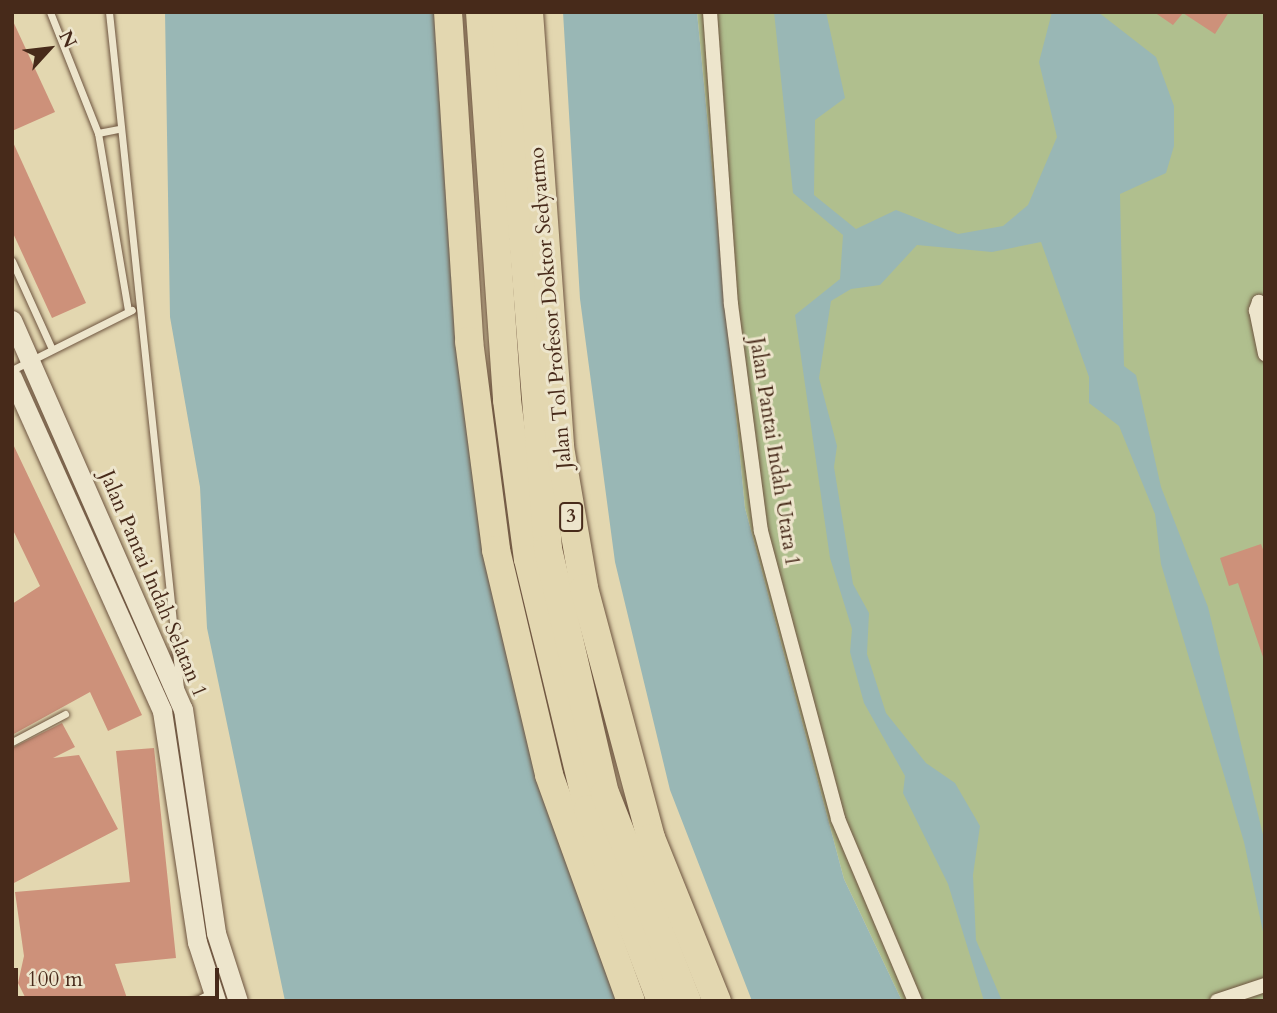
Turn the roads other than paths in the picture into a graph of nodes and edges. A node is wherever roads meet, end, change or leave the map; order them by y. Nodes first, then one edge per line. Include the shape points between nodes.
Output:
1 (50, 12) edge
2 (109, 12) edge
3 (448, 12) edge
4 (480, 12) edge
5 (505, 12) edge
6 (529, 12) edge
7 (710, 12) edge
8 (118, 129) junction
9 (98, 133) junction
10 (12, 261) edge
11 (1265, 305) edge
12 (139, 307) junction
13 (128, 311) junction
14 (12, 320) edge
15 (51, 347) junction
16 (1265, 354) edge
17 (29, 358) junction
18 (12, 370) edge
19 (12, 377) edge
20 (177, 693) junction
21 (65, 714) dead end
22 (12, 742) edge
23 (1265, 975) edge
24 (1265, 985) edge
25 (1238, 992) junction
26 (225, 995) edge
27 (195, 1001) edge
28 (631, 1001) edge
29 (661, 1001) edge
30 (687, 1001) edge
31 (717, 1001) edge
32 (915, 1001) edge
33 (1217, 1001) edge

1 - 9 lane
2 - 8 lane
3 - 28 highway via 469,341 496,550 549,775
4 - 29 highway via 507,400 531,573 588,809
5 - 30 highway, Jalan Tol Profesor Doktor Sedyatmo / 3 via 548,549 605,793
6 - 31 highway, Jalan Tol Profesor Doktor Sedyatmo / 3 via 560,447 584,588 651,838
7 - 32 street, Jalan Pantai Indah Utara 1 via 731,304 761,531 838,819
8 - 9 lane
8 - 12 lane
9 - 13 lane
10 - 15 lane
11 - 16 street via 1259,302 1256,310
12 - 13 lane
12 - 20 lane via 170,560 181,682
13 - 15 lane
14 - 17 street, Jalan Pantai Indah Selatan 1
15 - 17 lane
17 - 18 lane
17 - 20 street, Jalan Pantai Indah Selatan 1
19 - 26 street, Jalan Pantai Indah Selatan 1 via 162,711 197,942
20 - 26 street, Jalan Pantai Indah Selatan 1 via 188,726
21 - 22 lane
23 - 25 street
24 - 25 street
25 - 33 street
26 - 27 lane

